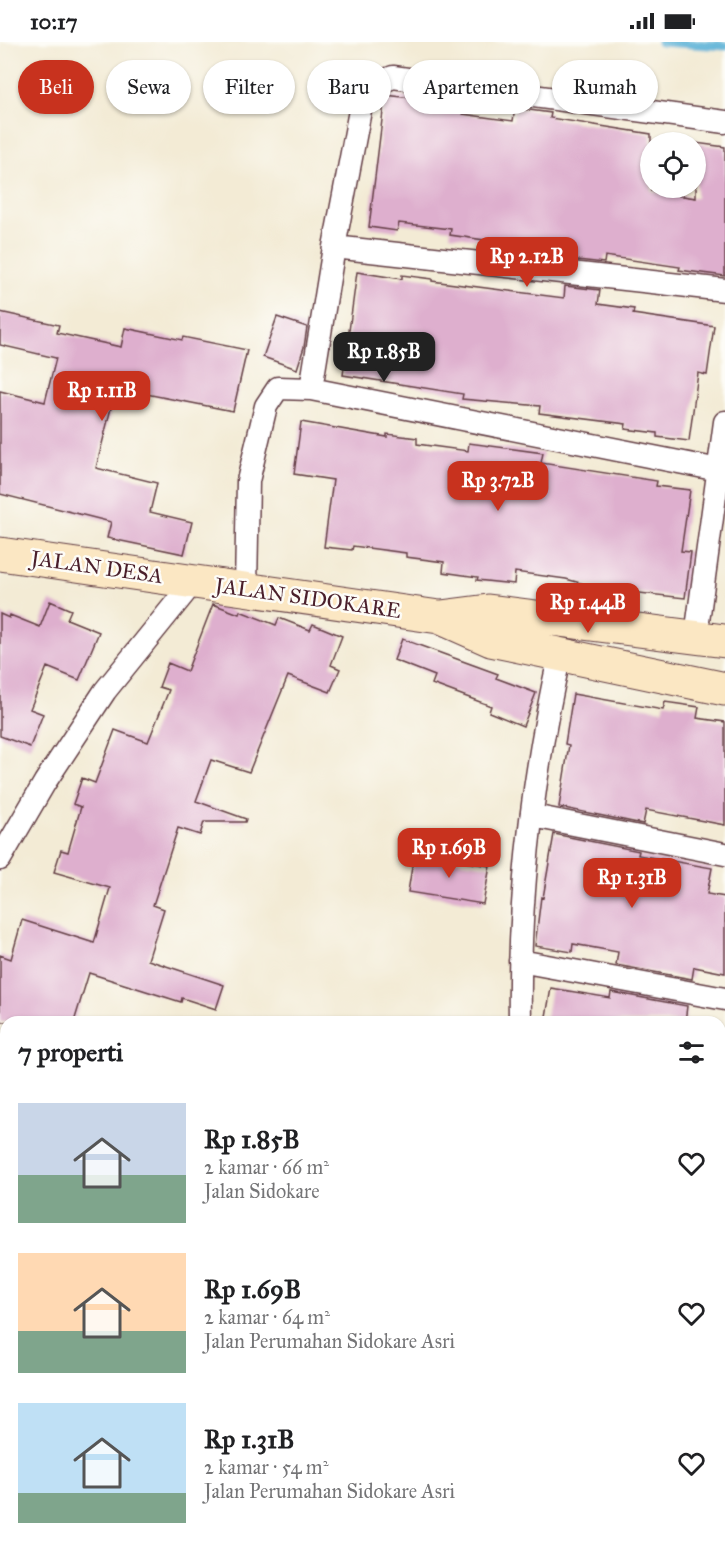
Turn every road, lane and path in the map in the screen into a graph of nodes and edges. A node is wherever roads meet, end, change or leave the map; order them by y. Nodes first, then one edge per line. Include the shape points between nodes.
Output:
1 (725, 122) edge
2 (334, 247) junction
3 (725, 290) edge
4 (311, 389) junction
5 (725, 422) edge
6 (719, 471) junction
7 (0, 554) edge
8 (194, 581) junction
9 (246, 588) junction
10 (439, 617) junction
11 (710, 639) edge
12 (560, 654) junction
13 (725, 689) edge
14 (533, 816) junction
15 (725, 854) edge
16 (0, 859) edge
17 (520, 961) junction
18 (725, 999) edge
19 (520, 1016) edge

1 - 2 street via 393,78 374,85 362,100
2 - 3 street
2 - 4 street
4 - 6 street
4 - 9 street via 278,388 266,406 248,481
5 - 6 street
6 - 11 street
7 - 8 street, JALAN DESA
8 - 9 street, JALAN SIDOKARE
8 - 16 street, JALAN SIDOKARE via 105,691
9 - 10 street, JALAN SIDOKARE
10 - 11 street, JALAN SIDOKARE via 488,610
10 - 12 street, JALAN SIDOKARE via 491,640
12 - 13 street, JALAN SIDOKARE
12 - 14 street
14 - 15 street
14 - 17 street
17 - 18 street
17 - 19 street

